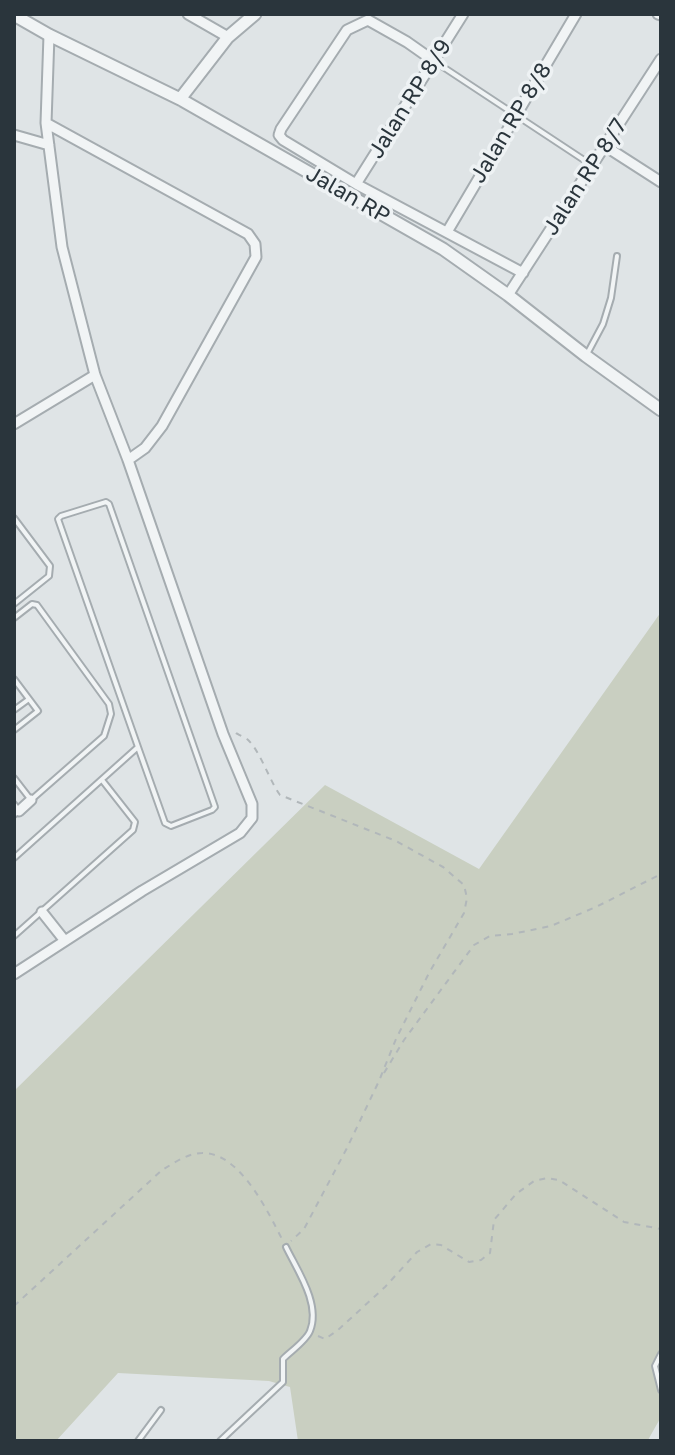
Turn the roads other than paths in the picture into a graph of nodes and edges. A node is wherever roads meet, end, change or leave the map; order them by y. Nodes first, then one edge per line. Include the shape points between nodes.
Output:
1 (188, 14) edge
2 (255, 14) edge
3 (463, 14) edge
4 (576, 14) edge
5 (14, 15) edge
6 (49, 35) junction
7 (228, 37) junction
8 (661, 59) edge
9 (434, 61) junction
10 (180, 99) junction
11 (515, 115) junction
12 (46, 123) junction
13 (14, 135) edge
14 (49, 145) junction
15 (605, 146) junction
16 (592, 166) junction
17 (661, 182) edge
18 (356, 184) junction
19 (447, 232) junction
20 (617, 256) dead end
21 (523, 273) junction
22 (508, 295) junction
23 (586, 356) junction
24 (95, 375) junction
25 (661, 410) edge
26 (14, 424) edge
27 (128, 460) junction
28 (14, 518) edge
29 (14, 604) edge
30 (14, 618) edge
31 (14, 679) edge
32 (29, 699) junction
33 (14, 710) edge
34 (14, 730) edge
35 (138, 747) junction
36 (14, 778) edge
37 (102, 780) junction
38 (31, 800) junction
39 (16, 810) edge
40 (14, 858) edge
41 (42, 912) junction
42 (14, 936) edge
43 (65, 941) junction
44 (14, 974) edge
45 (286, 1247) road end
46 (661, 1354) edge
47 (661, 1390) edge
48 (161, 1410) dead end
49 (138, 1441) edge
50 (220, 1441) edge

1 - 7 street
2 - 7 street
3 - 9 street, Jalan RP 8/9
4 - 11 street, Jalan RP 8/8
5 - 6 street, Jalan RP
6 - 10 street, Jalan RP
6 - 12 street
7 - 10 street
8 - 15 street, Jalan RP 8/7
9 - 11 lane
9 - 18 street, Jalan RP 8/9
9 - 18 street via 368,20 356,25 347,30 281,129 283,140
10 - 22 street, Jalan RP via 443,249
11 - 16 lane
11 - 19 street, Jalan RP 8/8
12 - 14 street
12 - 27 street via 248,234 255,244 256,257 162,426
13 - 14 street
14 - 24 street via 62,247
15 - 16 street, Jalan RP 8/7
15 - 17 street
16 - 21 street, Jalan RP 8/7
18 - 19 street
19 - 21 street
20 - 23 lane via 603,324
21 - 22 street, Jalan RP 8/7
22 - 23 street, Jalan RP
23 - 25 street, Jalan RP
24 - 26 street
24 - 27 street
27 - 43 street via 252,804 252,818 240,833
28 - 29 lane via 51,571
30 - 38 lane via 37,605 111,714 104,736
31 - 32 lane
32 - 33 lane
32 - 34 lane via 38,711
35 - 35 lane via 58,519 106,502 215,807 167,825
35 - 37 lane
36 - 38 lane
37 - 40 lane
37 - 41 lane via 135,826
38 - 39 street
41 - 42 lane
41 - 43 street
43 - 44 street
45 - 50 lane via 307,1290 313,1312 310,1333 283,1359 283,1382
46 - 47 lane via 655,1366
48 - 49 lane

